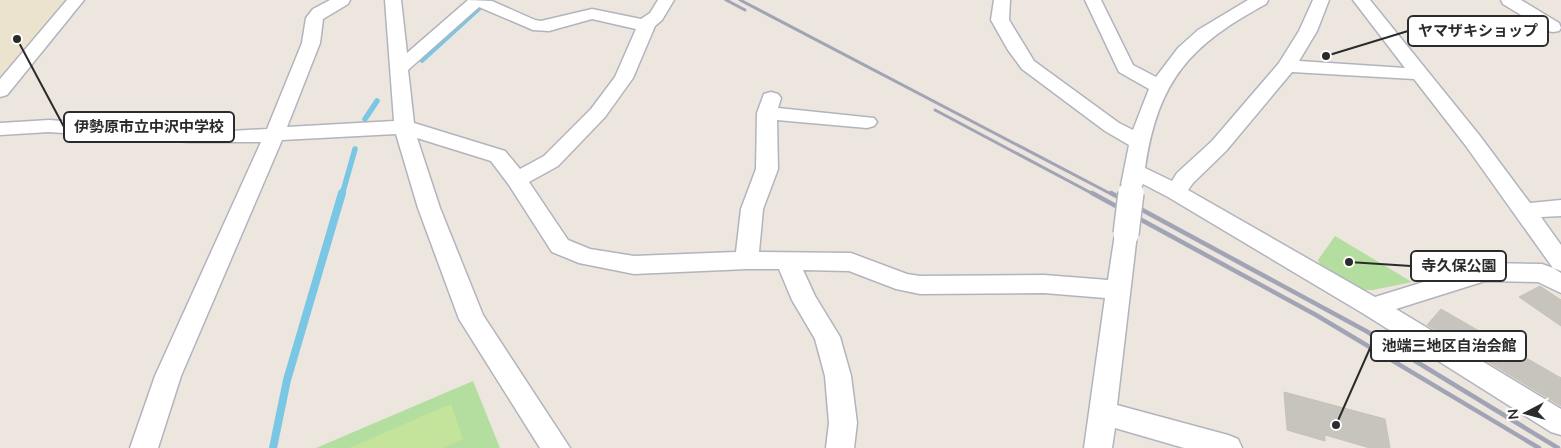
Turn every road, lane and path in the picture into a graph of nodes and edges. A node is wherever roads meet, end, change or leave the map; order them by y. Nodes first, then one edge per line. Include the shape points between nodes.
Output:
1 (76, 0) edge
2 (342, 0) edge
3 (393, 0) edge
4 (666, 0) edge
5 (1002, 0) edge
6 (1093, 0) edge
7 (1260, 0) edge
8 (1320, 0) edge
9 (1361, 0) edge
10 (1509, 0) edge
11 (477, 1) edge
12 (1561, 11) edge
13 (1534, 14) junction
14 (647, 24) junction
15 (1552, 27) dead end
16 (1286, 66) junction
17 (400, 68) junction
18 (1420, 74) junction
19 (1158, 86) junction
20 (0, 91) edge
21 (868, 122) dead end
22 (404, 127) junction
23 (0, 129) edge
24 (274, 136) junction
25 (1138, 142) junction
26 (1133, 178) junction
27 (517, 180) junction
28 (1176, 192) junction
29 (1561, 208) edge
30 (1524, 211) junction
31 (747, 260) junction
32 (787, 261) junction
33 (1561, 262) edge
34 (1561, 284) edge
35 (1118, 290) junction
36 (1373, 307) junction
37 (1102, 413) junction
38 (1561, 424) edge
39 (144, 448) edge
40 (556, 448) edge
41 (840, 448) edge
42 (1098, 448) edge
43 (1228, 448) edge

1 - 20 street
2 - 24 street via 315,18 310,43
3 - 17 street
4 - 14 street
5 - 25 street via 1000,20 1028,65 1112,128
6 - 19 street via 1125,68
7 - 19 street via 1197,39
8 - 16 street via 1308,31
9 - 18 street
10 - 13 street
11 - 14 street via 532,25 562,24 594,14 611,16 622,22
11 - 17 street
12 - 13 street
13 - 15 street
14 - 27 street via 624,78 598,113 551,161
16 - 18 street
16 - 28 street
17 - 22 street
18 - 30 street
19 - 25 street
21 - 31 street via 769,106 767,169 752,209
22 - 24 street
22 - 27 street via 498,156
22 - 40 street via 429,208 472,319
23 - 24 street via 50,126 188,136
24 - 39 street via 168,376
25 - 26 street
26 - 28 street
26 - 35 street, bridge
27 - 31 street via 560,246 587,257 634,265
28 - 36 street
29 - 30 street
30 - 33 street
31 - 32 street
32 - 35 street via 851,262 905,283 920,285 1049,284
32 - 41 street via 804,300 828,337 838,376 843,423
34 - 36 street via 1542,273 1485,272
35 - 37 street
36 - 38 street
37 - 42 street
37 - 43 street

